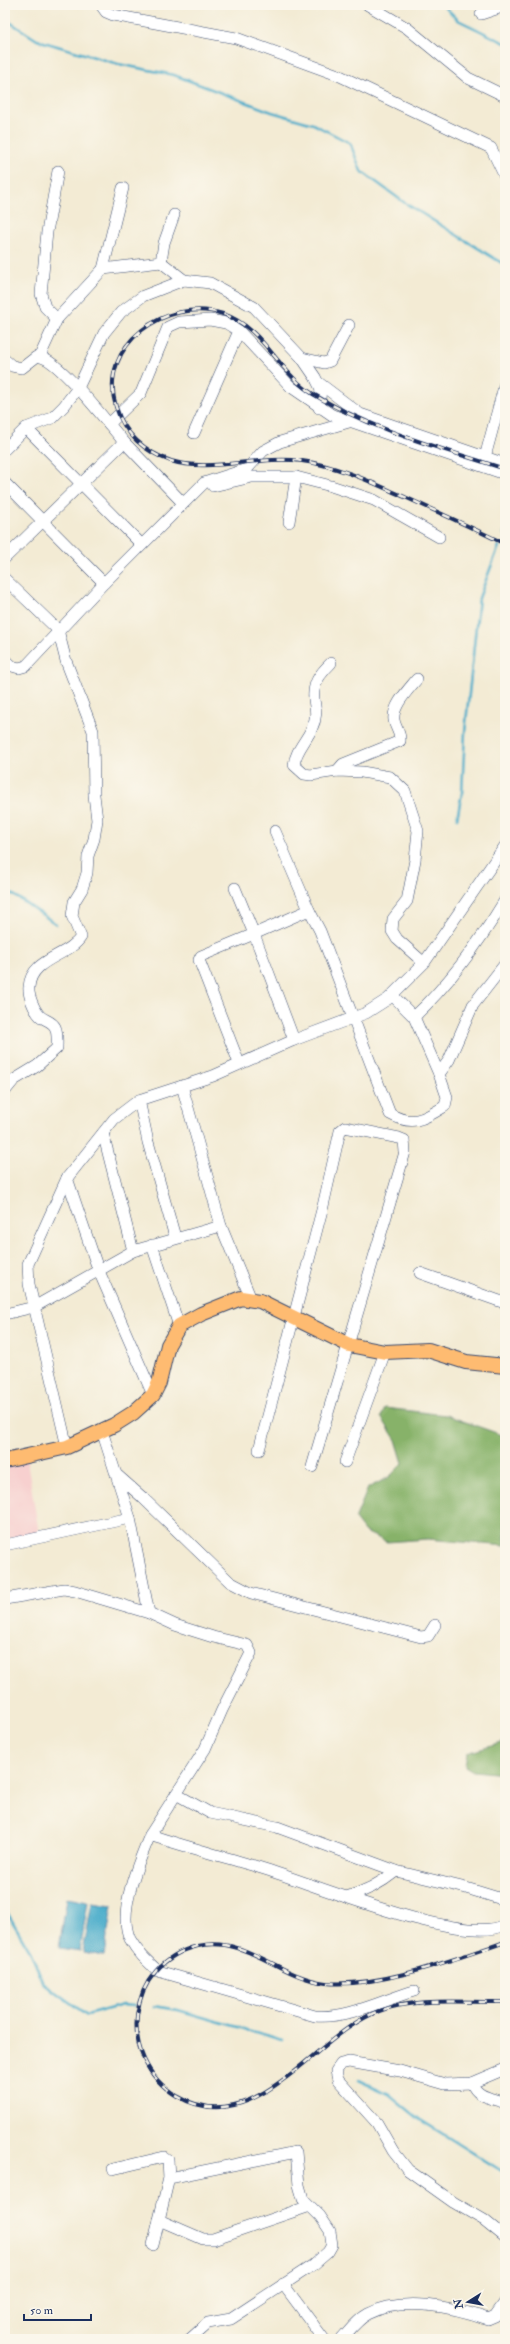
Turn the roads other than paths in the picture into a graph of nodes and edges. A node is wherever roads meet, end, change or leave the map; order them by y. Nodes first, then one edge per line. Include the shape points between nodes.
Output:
1 (101, 5) edge
2 (368, 5) edge
3 (505, 6) edge
4 (481, 14) dead end
5 (505, 96) edge
6 (58, 171) dead end
7 (505, 177) edge
8 (123, 188) dead end
9 (174, 215) dead end
10 (161, 262) junction
11 (103, 269) junction
12 (184, 280) junction
13 (57, 319) junction
14 (349, 325) dead end
15 (239, 331) junction
16 (40, 356) junction
17 (302, 358) junction
18 (5, 360) edge
19 (319, 382) junction
20 (505, 383) edge
21 (78, 388) junction
22 (319, 408) junction
23 (349, 422) junction
24 (109, 424) junction
25 (26, 428) junction
26 (194, 432) dead end
27 (124, 442) junction
28 (5, 449) edge
29 (488, 458) junction
30 (505, 464) edge
31 (493, 470) junction
32 (505, 474) edge
33 (296, 477) junction
34 (5, 483) edge
35 (80, 483) junction
36 (197, 489) junction
37 (183, 503) junction
38 (42, 521) junction
39 (289, 522) dead end
40 (439, 538) dead end
41 (141, 544) junction
42 (5, 558) edge
43 (5, 579) edge
44 (104, 583) junction
45 (58, 630) junction
46 (5, 659) edge
47 (331, 663) dead end
48 (416, 679) dead end
49 (337, 771) junction
50 (275, 831) dead end
51 (505, 846) edge
52 (235, 888) dead end
53 (505, 900) edge
54 (309, 910) junction
55 (254, 934) junction
56 (424, 963) junction
57 (505, 964) edge
58 (393, 996) junction
59 (414, 1018) junction
60 (353, 1019) junction
61 (294, 1040) junction
62 (239, 1062) junction
63 (439, 1074) junction
64 (182, 1086) junction
65 (5, 1091) edge
66 (140, 1100) junction
67 (103, 1133) junction
68 (67, 1178) junction
69 (221, 1226) junction
70 (175, 1237) junction
71 (152, 1245) junction
72 (133, 1251) junction
73 (98, 1269) junction
74 (420, 1273) dead end
75 (251, 1299) junction
76 (505, 1302) edge
77 (34, 1307) junction
78 (5, 1314) edge
79 (294, 1319) junction
80 (180, 1326) junction
81 (349, 1345) junction
82 (385, 1352) junction
83 (505, 1366) edge
84 (153, 1394) junction
85 (102, 1431) junction
86 (67, 1446) junction
87 (259, 1450) dead end
88 (5, 1461) edge
89 (345, 1462) dead end
90 (312, 1467) dead end
91 (116, 1474) junction
92 (130, 1518) junction
93 (5, 1545) edge
94 (5, 1599) edge
95 (149, 1613) junction
96 (435, 1625) dead end
97 (176, 1794) junction
98 (150, 1836) junction
99 (396, 1871) junction
100 (346, 1897) junction
101 (505, 1900) edge
102 (505, 1925) edge
103 (414, 1992) dead end
104 (505, 2069) edge
105 (472, 2083) junction
106 (505, 2103) edge
107 (113, 2169) dead end
108 (169, 2178) junction
109 (310, 2206) junction
110 (159, 2220) junction
111 (505, 2237) edge
112 (153, 2245) dead end
113 (283, 2284) junction
114 (505, 2302) edge
115 (190, 2339) edge
116 (324, 2339) edge
117 (342, 2339) edge

1 - 7 street via 106,12 113,15 236,38 338,75 491,148
2 - 5 street via 407,28 468,78
3 - 4 street
6 - 13 street via 47,232 41,294 45,307
8 - 11 street
9 - 10 street via 164,243
10 - 11 street
10 - 12 street
11 - 13 street
12 - 17 street via 210,284 254,307
12 - 21 street via 143,296 121,312 104,333
13 - 16 street
14 - 17 street via 330,361 324,363
15 - 22 street via 291,387
15 - 24 street via 226,323 210,320 179,322 168,327 141,393
15 - 26 street
16 - 18 street via 22,368 12,366
16 - 21 street via 46,358
17 - 19 street
19 - 22 street
19 - 29 street via 360,414
20 - 29 street
21 - 24 street
21 - 25 street via 52,418
22 - 23 street
23 - 31 street
23 - 36 street via 276,443 263,451 251,466 204,483
24 - 27 street
25 - 28 street
25 - 35 street
27 - 35 street
27 - 37 street
29 - 30 street
29 - 31 street
31 - 32 street
33 - 36 street via 252,477
33 - 39 street
33 - 40 street via 374,500
34 - 38 street
35 - 38 street
35 - 41 street
36 - 37 street
37 - 41 street
38 - 42 street
38 - 44 street
41 - 44 street
43 - 45 street
44 - 45 street
45 - 46 street via 26,666 12,666
45 - 65 street via 66,661 93,731 97,820 88,856 87,873 74,902 72,916 81,937 76,944 46,961 32,975 29,987 31,999 39,1015 54,1025 58,1036 57,1048 37,1066 14,1080
47 - 49 street via 315,685 313,694 317,712 294,765 304,774 310,775
48 - 49 street via 395,710 394,720 400,741 343,764
49 - 56 street via 390,777 405,791 418,831 407,901 393,919 392,930 397,939
50 - 54 street
51 - 56 street
52 - 55 street
53 - 59 street via 467,958 440,993
54 - 55 street
54 - 60 street via 320,931
55 - 61 street
55 - 62 street via 199,958
56 - 58 street
57 - 63 street via 474,1005 449,1060
58 - 59 street
58 - 60 street
59 - 63 street
60 - 61 street
60 - 63 street via 390,1114 408,1122 425,1118 445,1106 447,1097
61 - 62 street
62 - 64 street via 213,1076
64 - 66 street
64 - 69 street
66 - 67 street via 114,1119
66 - 70 street via 148,1142
67 - 68 street
67 - 72 street
68 - 73 street
68 - 77 street via 28,1264
69 - 70 street
69 - 75 street
70 - 71 street
71 - 72 street
71 - 80 street
72 - 73 street
73 - 77 street
73 - 84 street
74 - 76 street
75 - 79 main road
75 - 80 main road via 241,1298 201,1314
77 - 78 street
77 - 86 street
79 - 81 main road
79 - 81 street via 340,1130 345,1127 404,1140 405,1152
79 - 87 street
80 - 84 main road via 168,1345 159,1383
81 - 82 main road
81 - 90 street
82 - 83 main road via 428,1350 466,1362
82 - 89 street
84 - 85 main road via 133,1413
85 - 86 main road
85 - 91 street
86 - 88 main road
91 - 92 street
91 - 96 street via 230,1582 251,1593 421,1637 428,1636
92 - 93 street
92 - 95 street
94 - 95 street via 64,1589
95 - 97 street via 175,1625 247,1645 251,1653 205,1749
97 - 98 street
97 - 99 street via 210,1813 277,1827
98 - 100 street via 259,1867
98 - 103 street via 137,1866 126,1923 130,1938 141,1956 158,1971 315,2016 327,2017
99 - 100 street via 363,1893
99 - 101 street
100 - 102 street via 417,1919 461,1929 498,1929
104 - 105 street
105 - 106 street via 479,2094
105 - 111 street via 445,2084 400,2071 349,2062 341,2064 336,2071 338,2080 377,2123 393,2151 408,2170 452,2202 484,2220
107 - 108 street via 164,2157 168,2160
108 - 109 street via 296,2152 301,2193 303,2200
108 - 110 street
109 - 110 street via 213,2239 203,2239
109 - 113 street via 330,2231 332,2246 313,2266
110 - 112 street
113 - 115 street via 231,2319 208,2323
113 - 116 street
114 - 117 street via 495,2316 488,2319 457,2308 436,2305 390,2307 367,2315

